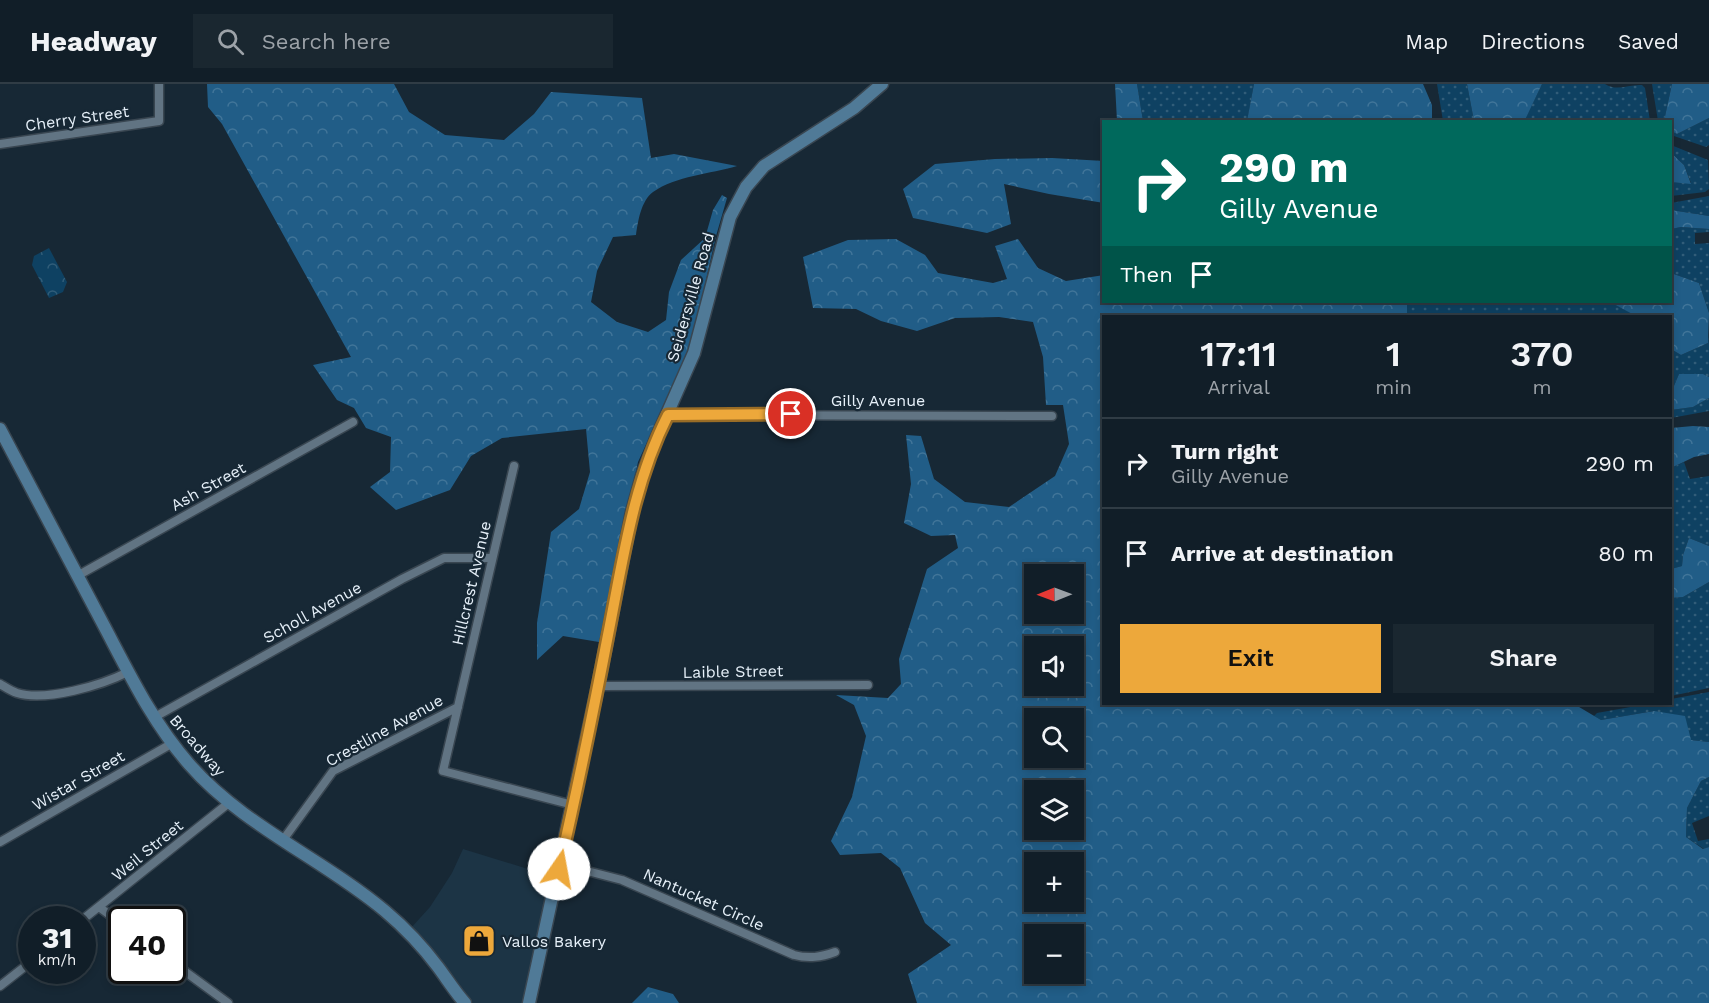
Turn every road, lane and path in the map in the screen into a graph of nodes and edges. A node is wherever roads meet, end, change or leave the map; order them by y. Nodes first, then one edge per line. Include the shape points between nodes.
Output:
1 (159, 84) edge
2 (882, 84) edge
3 (0, 144) edge
4 (668, 415) junction
5 (1052, 416) dead end
6 (353, 422) dead end
7 (0, 429) edge
8 (514, 466) dead end
9 (492, 558) junction
10 (77, 576) junction
11 (128, 672) junction
12 (0, 684) edge
13 (598, 686) junction
14 (868, 686) dead end
15 (458, 707) junction
16 (153, 717) junction
17 (171, 744) junction
18 (230, 802) junction
19 (573, 805) junction
20 (283, 840) junction
21 (0, 842) edge
22 (560, 864) junction
23 (99, 907) junction
24 (96, 909) edge
25 (108, 914) edge
26 (835, 952) dead end
27 (18, 972) edge
28 (186, 972) edge
29 (0, 986) edge
30 (463, 1001) edge
31 (228, 1003) edge
32 (529, 1003) edge

1 - 3 street, Cherry Street via 159,121
2 - 4 street, Seidersville Road via 841,117 773,159 746,187 730,217 694,353
4 - 5 street, Gilly Avenue
4 - 13 street, Seidersville Road via 652,448 632,512
6 - 10 street, Ash Street
7 - 10 street, Broadway
8 - 9 street, Hillcrest Avenue
9 - 15 street, Hillcrest Avenue
9 - 16 street, Scholl Avenue via 444,558
10 - 11 street, Broadway
11 - 12 street via 98,685 48,694 25,694
11 - 16 street, Broadway
13 - 14 street, Laible Street
13 - 19 street, Seidersville Road
15 - 19 street, Hillcrest Avenue via 443,771
15 - 20 street, Crestline Avenue via 333,771
16 - 17 street, Broadway
17 - 18 street, Broadway
17 - 21 street, Wistar Street
18 - 20 street, Broadway
18 - 23 street, Weil Street
19 - 22 street, Seidersville Road
20 - 30 street, Broadway via 387,912
22 - 26 street, Nantucket Circle via 622,880 794,955 809,958
22 - 32 street, Seidersville Road
23 - 24 street, Weil Street
23 - 25 street
27 - 29 street
28 - 31 street

